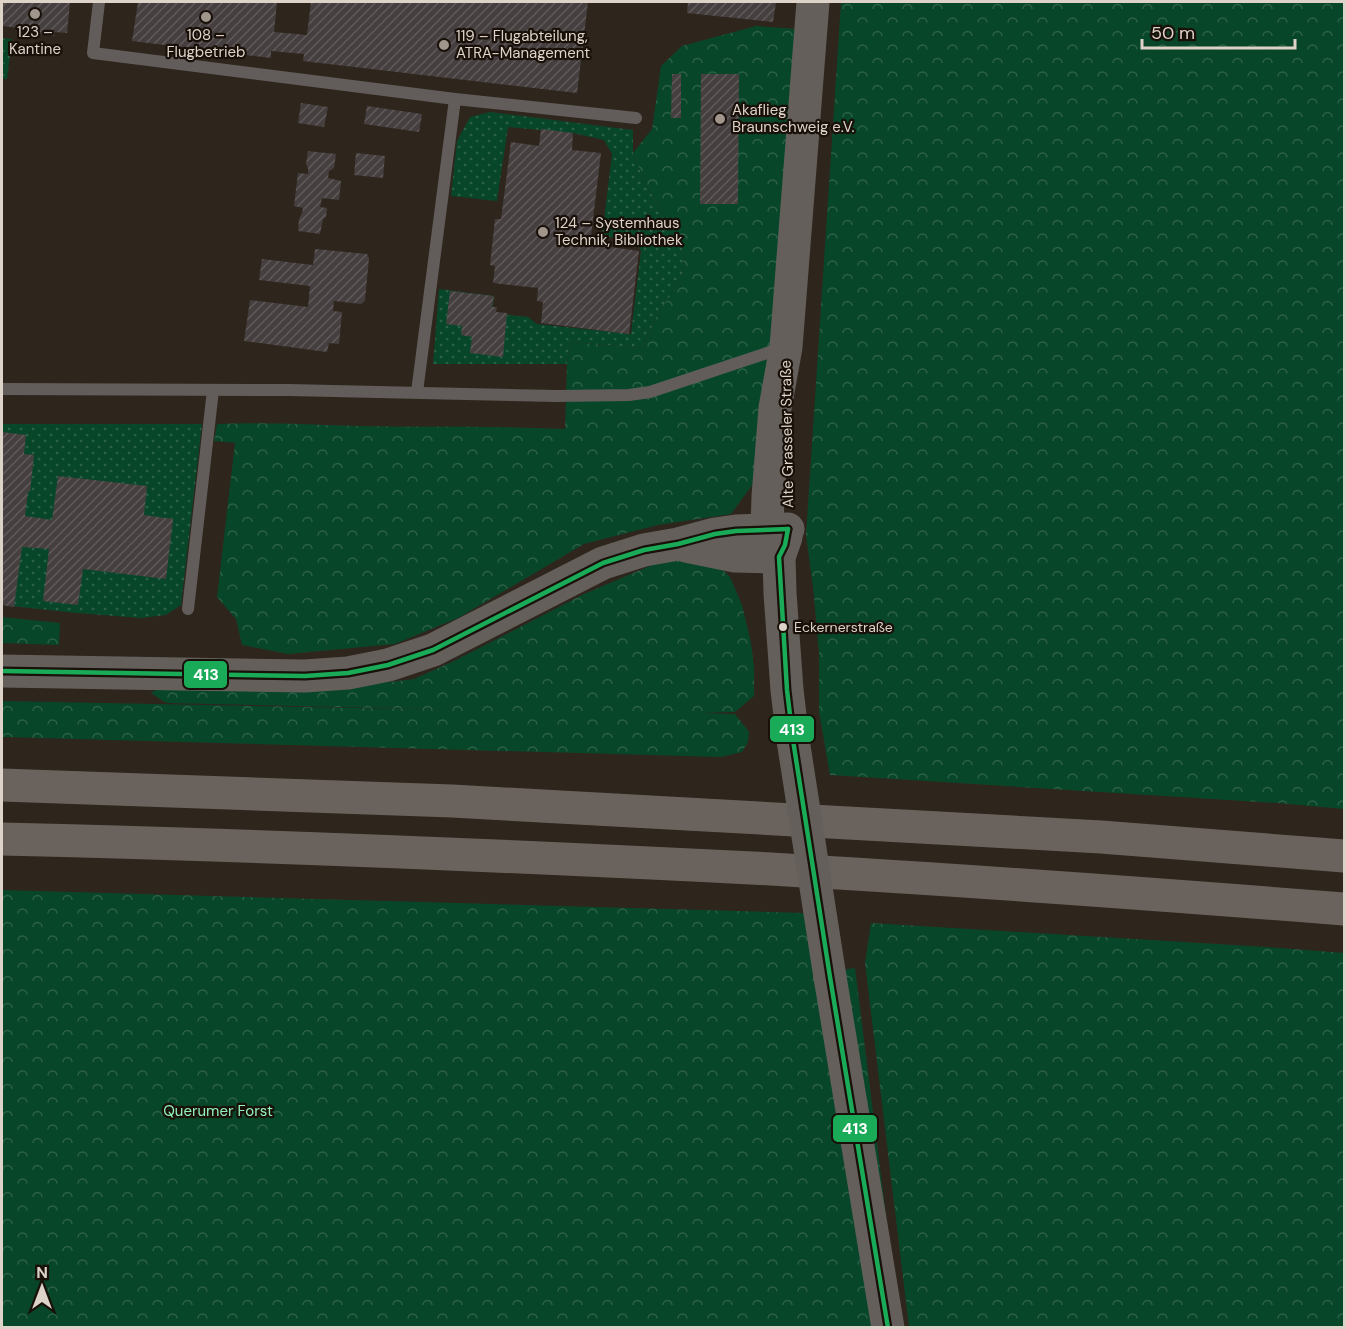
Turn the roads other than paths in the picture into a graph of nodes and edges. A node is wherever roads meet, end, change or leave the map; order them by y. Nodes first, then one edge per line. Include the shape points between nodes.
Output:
1 (99, 2) edge
2 (813, 2) edge
3 (455, 99) junction
4 (636, 118) dead end
5 (786, 346) junction
6 (2, 389) edge
7 (213, 390) junction
8 (417, 392) junction
9 (778, 539) junction
10 (188, 609) dead end
11 (2, 671) edge
12 (2, 785) edge
13 (2, 838) edge
14 (1344, 856) edge
15 (1344, 909) edge
16 (888, 1328) edge

1 - 3 lane via 93,53
2 - 5 main road, Alte Grasseler Straße
3 - 4 lane
3 - 8 lane
5 - 8 lane via 650,392 556,396
5 - 9 main road, Alte Grasseler Straße via 790,407
6 - 7 lane
7 - 8 lane
7 - 10 lane
9 - 11 main road via 735,556 678,544 644,550 603,563 433,650 348,673 305,676
9 - 16 main road, Alte Grasseler Straße, bridge via 793,740
12 - 14 highway via 452,801 1089,836
13 - 15 highway via 773,869

